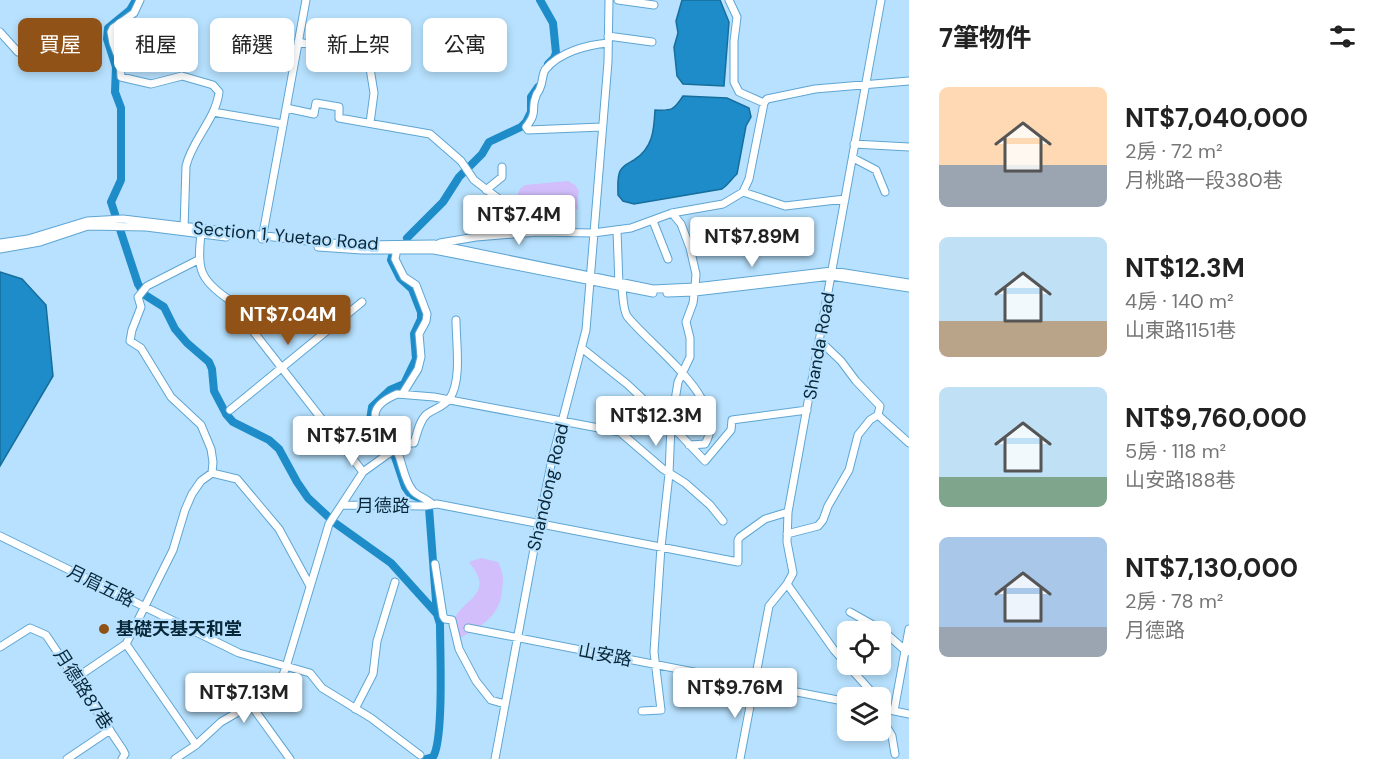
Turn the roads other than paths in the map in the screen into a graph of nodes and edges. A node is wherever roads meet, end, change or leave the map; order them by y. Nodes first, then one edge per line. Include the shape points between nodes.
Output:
1 (140, 0) edge
2 (306, 0) edge
3 (609, 0) edge
4 (620, 0) edge
5 (729, 0) edge
6 (881, 0) edge
7 (654, 5) dead end
8 (0, 32) edge
9 (608, 40) junction
10 (297, 42) junction
11 (652, 42) dead end
12 (18, 52) edge
13 (909, 81) edge
14 (865, 83) junction
15 (764, 103) junction
16 (286, 108) junction
17 (213, 112) junction
18 (370, 123) junction
19 (283, 124) junction
20 (602, 127) junction
21 (854, 144) junction
22 (909, 147) edge
23 (853, 158) junction
24 (502, 167) dead end
25 (486, 190) junction
26 (742, 192) junction
27 (885, 192) dead end
28 (845, 199) junction
29 (672, 213) junction
30 (653, 221) junction
31 (184, 230) junction
32 (616, 230) junction
33 (55, 233) junction
34 (593, 233) junction
35 (201, 234) junction
36 (498, 235) junction
37 (262, 238) junction
38 (0, 243) edge
39 (316, 244) junction
40 (434, 247) junction
41 (0, 249) edge
42 (398, 249) junction
43 (668, 259) dead end
44 (198, 260) junction
45 (832, 273) junction
46 (591, 278) junction
47 (909, 283) edge
48 (620, 286) junction
49 (909, 288) edge
50 (695, 289) junction
51 (362, 302) dead end
52 (456, 321) dead end
53 (819, 340) junction
54 (583, 349) junction
55 (281, 367) junction
56 (683, 374) junction
57 (403, 393) junction
58 (447, 401) junction
59 (230, 410) dead end
60 (807, 410) junction
61 (658, 413) dead end
62 (878, 415) junction
63 (563, 421) junction
64 (672, 425) junction
65 (909, 430) edge
66 (900, 436) junction
67 (909, 443) edge
68 (689, 445) junction
69 (391, 449) junction
70 (212, 472) junction
71 (363, 472) junction
72 (669, 474) junction
73 (342, 505) junction
74 (429, 505) junction
75 (788, 512) junction
76 (539, 522) junction
77 (723, 522) dead end
78 (787, 534) junction
79 (0, 536) edge
80 (661, 547) junction
81 (435, 564) dead end
82 (395, 582) dead end
83 (787, 584) junction
84 (310, 586) junction
85 (145, 608) junction
86 (850, 612) dead end
87 (468, 628) dead end
88 (909, 629) edge
89 (517, 637) junction
90 (126, 644) junction
91 (0, 647) edge
92 (907, 652) edge
93 (656, 665) junction
94 (286, 667) junction
95 (76, 678) junction
96 (754, 685) junction
97 (867, 687) edge
98 (837, 700) edge
99 (505, 704) junction
100 (251, 705) junction
101 (355, 710) junction
102 (891, 710) edge
103 (642, 711) dead end
104 (894, 711) junction
105 (909, 714) edge
106 (110, 730) junction
107 (891, 734) edge
108 (196, 745) junction
109 (895, 754) dead end
110 (420, 755) dead end
111 (67, 759) edge
112 (122, 759) edge
113 (175, 759) edge
114 (290, 759) edge
115 (495, 759) edge
116 (741, 759) edge

1 - 17 street via 134,13 111,32 121,77 151,84 182,76 213,85 219,92
2 - 10 street
3 - 9 street, Shandong Road
4 - 7 street
5 - 15 street via 737,17 734,82 739,92
6 - 14 street, Shanda Road
8 - 12 street
9 - 11 street
9 - 20 street, Shandong Road
9 - 20 street via 563,55 547,68 534,103 534,115 526,127
10 - 16 street
10 - 18 street via 368,56 374,93
13 - 14 street
14 - 15 street via 798,92 766,99
14 - 21 street, Shanda Road
15 - 26 street via 752,170
16 - 18 street via 314,114 316,103 339,107 339,118
16 - 19 street
17 - 19 street
17 - 31 street via 188,157
18 - 25 street via 430,134
19 - 37 street
20 - 34 street, Shandong Road
21 - 22 street
21 - 23 street, Shanda Road
23 - 27 street via 876,170
23 - 28 street, Shanda Road
24 - 25 street via 502,177
25 - 36 street via 499,199
26 - 28 street via 785,206
26 - 29 street via 723,204
28 - 45 street, Shanda Road
29 - 30 street
29 - 50 street via 690,248
30 - 32 street
30 - 43 street
31 - 33 street, Section 1, Yuetao Road via 87,221
31 - 35 street, Section 1, Yuetao Road
31 - 37 street, Section 1, Yuetao Road
32 - 34 street
32 - 48 street
33 - 38 street
33 - 41 street via 32,244
34 - 36 street
34 - 46 street, Shandong Road
35 - 37 street, Section 1, Yuetao Road
35 - 44 street
36 - 40 street
37 - 39 street, Section 1, Yuetao Road
39 - 40 street, Section 1, Yuetao Road
39 - 42 street, Section 1, Yuetao Road via 362,250
40 - 42 street, Section 1, Yuetao Road
40 - 46 street, Section 1, Yuetao Road
42 - 57 street via 394,259 404,277 416,285 426,314 418,334 418,369
44 - 55 street via 203,278 228,299
44 - 70 street via 147,285 138,297 141,307 130,341 141,348 165,390 201,425 211,449
45 - 47 street
45 - 49 street
45 - 50 street, Section 1, Yuetao Road
45 - 53 street, Shanda Road
46 - 48 street, Section 1, Yuetao Road
46 - 54 street, Shandong Road
48 - 50 street, Section 1, Yuetao Road via 654,294
48 - 56 street via 625,314
50 - 56 street via 687,322 691,350
51 - 55 street
52 - 58 street via 457,382
53 - 60 street, Shanda Road
53 - 62 street via 880,406
54 - 61 street
54 - 63 street, Shandong Road
55 - 59 street
55 - 71 street
56 - 64 street via 678,382
56 - 68 street via 705,403 710,418 710,436 705,444
57 - 58 street
57 - 69 street via 390,397 375,412 377,425
58 - 63 street
58 - 69 street via 423,419 414,443 394,443
60 - 68 street via 732,420 731,430 705,461
60 - 75 street, Shanda Road
62 - 66 street
62 - 78 street via 858,435 849,470 823,520 818,526
63 - 72 street via 620,432
63 - 76 street, Shandong Road
64 - 68 street
64 - 72 street
65 - 66 street
66 - 67 street
69 - 71 street
69 - 74 street via 411,489
70 - 84 street via 232,477 242,485 279,529
70 - 85 street via 192,494 173,550
71 - 73 street
72 - 77 street via 710,506
72 - 80 street
73 - 74 street, 月德路
73 - 84 street, 月德路 via 329,524
74 - 76 street, 月德路
75 - 78 street, Shanda Road
75 - 80 street, 月德路 via 765,519 740,537 738,562
76 - 80 street, 月德路
76 - 89 street, Shandong Road
78 - 83 street, Shanda Road via 793,573
79 - 85 street, 月眉五路
80 - 93 street
81 - 99 street via 443,616 452,620 459,649 486,696
82 - 101 street via 377,641 373,674
83 - 96 street via 769,606
83 - 97 street via 834,650
84 - 94 street, 月德路
85 - 90 street
85 - 94 street, 月眉五路 via 248,657
86 - 92 street via 882,630
87 - 89 street, 山安路
88 - 92 street
89 - 93 street, 山安路
89 - 99 street, Shandong Road
90 - 95 street
90 - 108 street
91 - 95 street, 月德路87巷 via 33,628 50,638
92 - 104 street
93 - 96 street, 山安路
93 - 103 street via 661,710
94 - 100 street, 月德路 via 278,688
94 - 101 street, 月眉五路 via 310,673 322,688
95 - 106 street, 月德路87巷
96 - 98 street, 山安路
96 - 116 street
99 - 115 street, Shandong Road
100 - 108 street, 月德路 via 221,722
100 - 114 street
101 - 110 street, 月眉五路
102 - 104 street
104 - 105 street
106 - 111 street
106 - 112 street, 月德路87巷 via 125,754
107 - 109 street
108 - 113 street, 月德路

